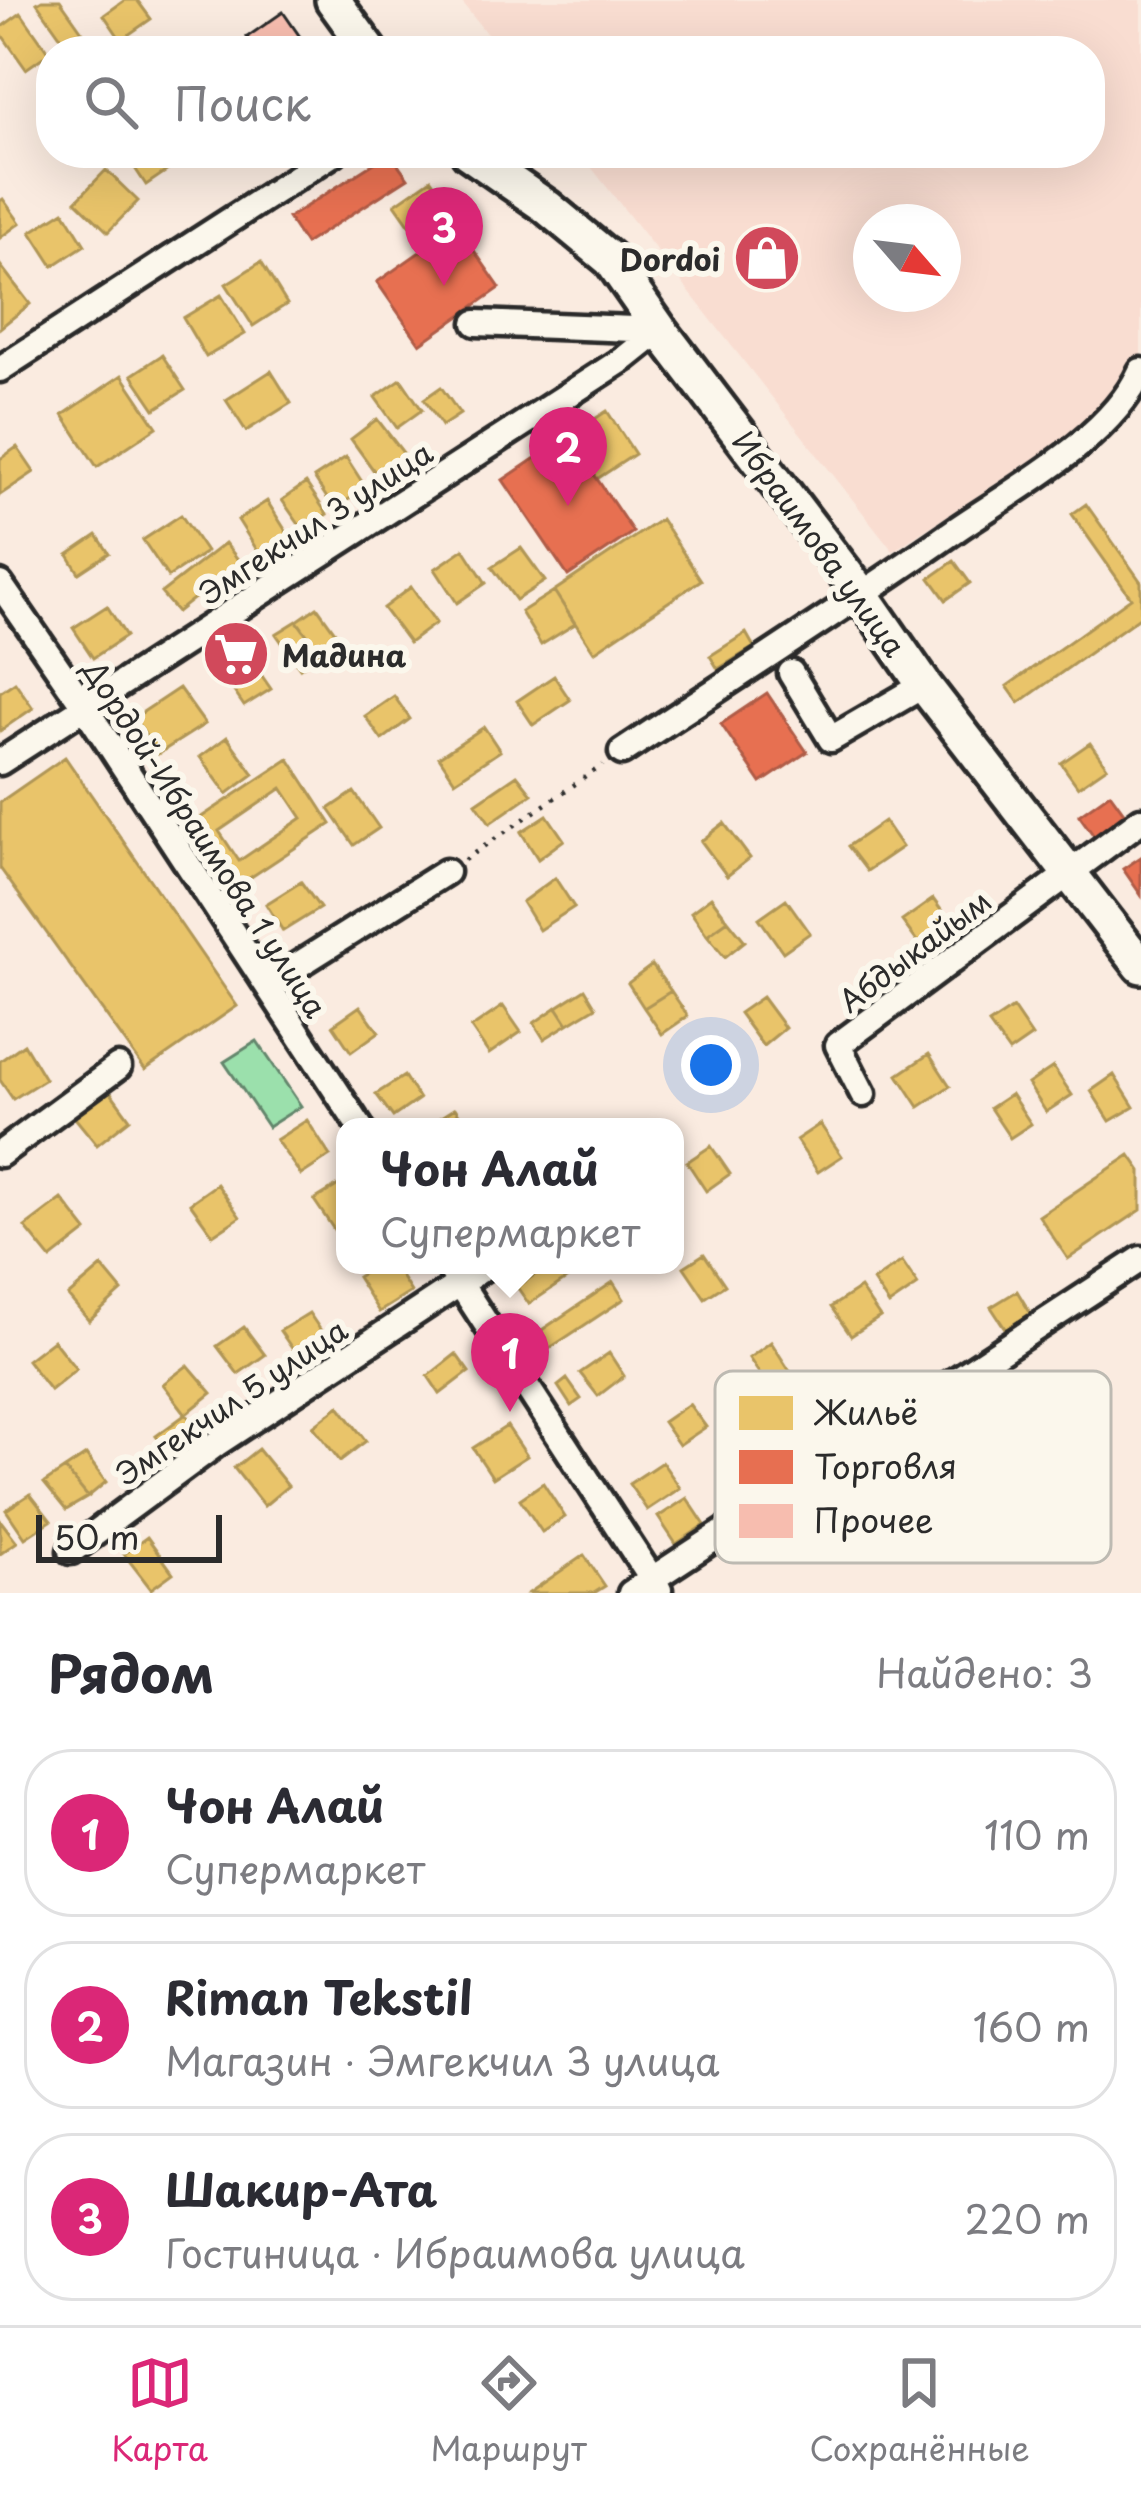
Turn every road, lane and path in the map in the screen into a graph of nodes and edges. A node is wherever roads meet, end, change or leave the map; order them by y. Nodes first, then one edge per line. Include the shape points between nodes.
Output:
1 (333, 0) edge
2 (359, 36) edge
3 (311, 168) edge
4 (491, 168) edge
5 (476, 323) dead end
6 (660, 330) junction
7 (0, 369) edge
8 (1141, 371) edge
9 (0, 584) edge
10 (861, 596) junction
11 (790, 673) dead end
12 (924, 685) junction
13 (84, 706) junction
14 (622, 752) joint
15 (0, 762) edge
16 (1141, 820) edge
17 (1070, 871) junction
18 (446, 872) joint
19 (1141, 966) edge
20 (268, 983) junction
21 (118, 1066) dead end
22 (863, 1094) dead end
23 (354, 1118) edge
24 (0, 1154) edge
25 (1141, 1259) edge
26 (454, 1274) edge
27 (972, 1371) edge
28 (715, 1543) edge
29 (71, 1551) dead end
30 (648, 1588) edge

1 - 2 main road
3 - 7 street
4 - 6 main road, Ибраимова улица via 611,260
5 - 6 street
6 - 10 main road, Ибраимова улица
6 - 13 street, Эмгекчил 3 улица
8 - 10 street via 1089,438
9 - 13 street, Дордой-Ибраимова 1 улица
10 - 12 main road, Ибраимова улица
10 - 14 street
11 - 12 street via 831,739
12 - 17 main road, Ибраимова улица
13 - 15 street, Эмгекчил 3 улица
13 - 20 street, Дордой-Ибраимова 1 улица
14 - 18 path
16 - 17 street
17 - 19 main road, Ибраимова улица
17 - 22 street, Абдыкайым via 838,1045
18 - 20 street
20 - 23 street, Дордой-Ибраимова 1 улица
21 - 24 street
25 - 27 street
26 - 29 street, Эмгекчил 5 улица
26 - 30 street
28 - 30 street

